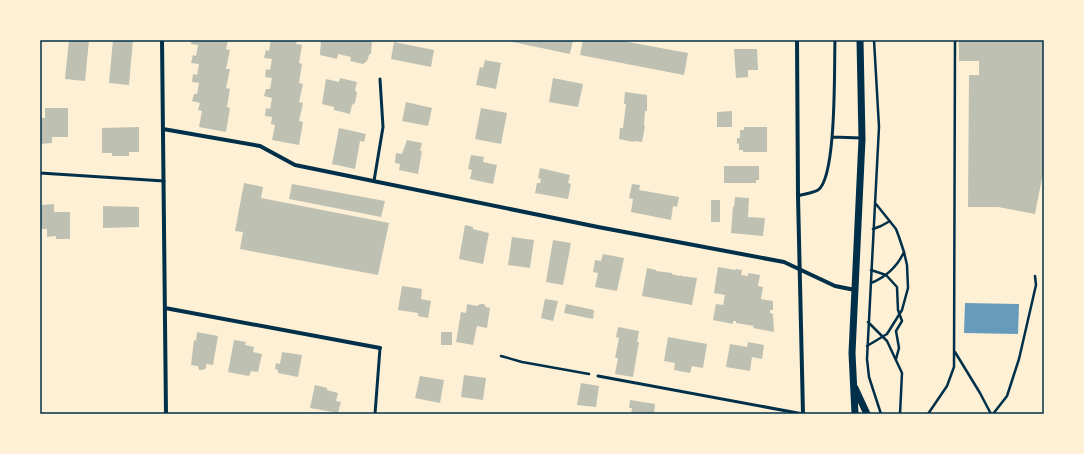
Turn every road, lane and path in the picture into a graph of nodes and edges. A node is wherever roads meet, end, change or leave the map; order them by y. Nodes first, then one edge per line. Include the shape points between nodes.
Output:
1 (162, 40) edge
2 (797, 40) edge
3 (835, 40) edge
4 (860, 40) edge
5 (874, 40) edge
6 (954, 40) edge
7 (380, 79) dead end
8 (163, 129) junction
9 (833, 137) junction
10 (862, 139) junction
11 (40, 173) edge
12 (164, 181) junction
13 (374, 181) junction
14 (798, 196) junction
15 (875, 204) junction
16 (890, 221) junction
17 (873, 228) junction
18 (904, 252) junction
19 (801, 270) junction
20 (871, 270) junction
21 (886, 275) junction
22 (1035, 276) dead end
23 (871, 283) junction
24 (855, 290) junction
25 (165, 308) junction
26 (899, 315) junction
27 (868, 322) junction
28 (882, 337) junction
29 (867, 346) junction
30 (380, 348) joint
31 (954, 352) junction
32 (501, 356) dead end
33 (896, 359) junction
34 (598, 376) joint
35 (854, 386) junction
36 (166, 414) edge
37 (374, 414) edge
38 (803, 414) edge
39 (855, 414) edge
40 (867, 414) edge
41 (881, 414) edge
42 (900, 414) edge
43 (928, 414) edge
44 (992, 414) edge

1 - 8 street
2 - 14 street
3 - 9 lane
4 - 10 street
5 - 15 path via 879,127
6 - 31 path
7 - 13 lane via 383,127
8 - 12 street
8 - 13 street via 260,146 295,165
9 - 10 lane
9 - 14 lane via 826,179 819,190
10 - 24 street
11 - 12 lane
12 - 25 street
13 - 19 street via 784,262
14 - 19 street
15 - 16 path
15 - 17 path
16 - 17 path
16 - 18 path via 896,229
17 - 20 path
18 - 21 path via 900,261
18 - 26 path via 908,288
19 - 24 street via 835,286
19 - 38 street
20 - 21 path
20 - 23 path
21 - 23 path
21 - 26 path via 897,287
22 - 44 path via 1036,285 1019,358 1006,396
23 - 27 path
24 - 35 street via 852,353
25 - 30 street
25 - 36 street
26 - 28 path via 887,334
26 - 33 path via 902,322 896,331 899,348
27 - 28 path
27 - 29 path
28 - 29 path
28 - 33 path via 887,341
29 - 41 path via 869,377
30 - 37 lane
31 - 43 path via 952,376
31 - 44 path
32 - 34 path
33 - 42 path via 902,373
34 - 38 lane
35 - 39 street
35 - 40 street

